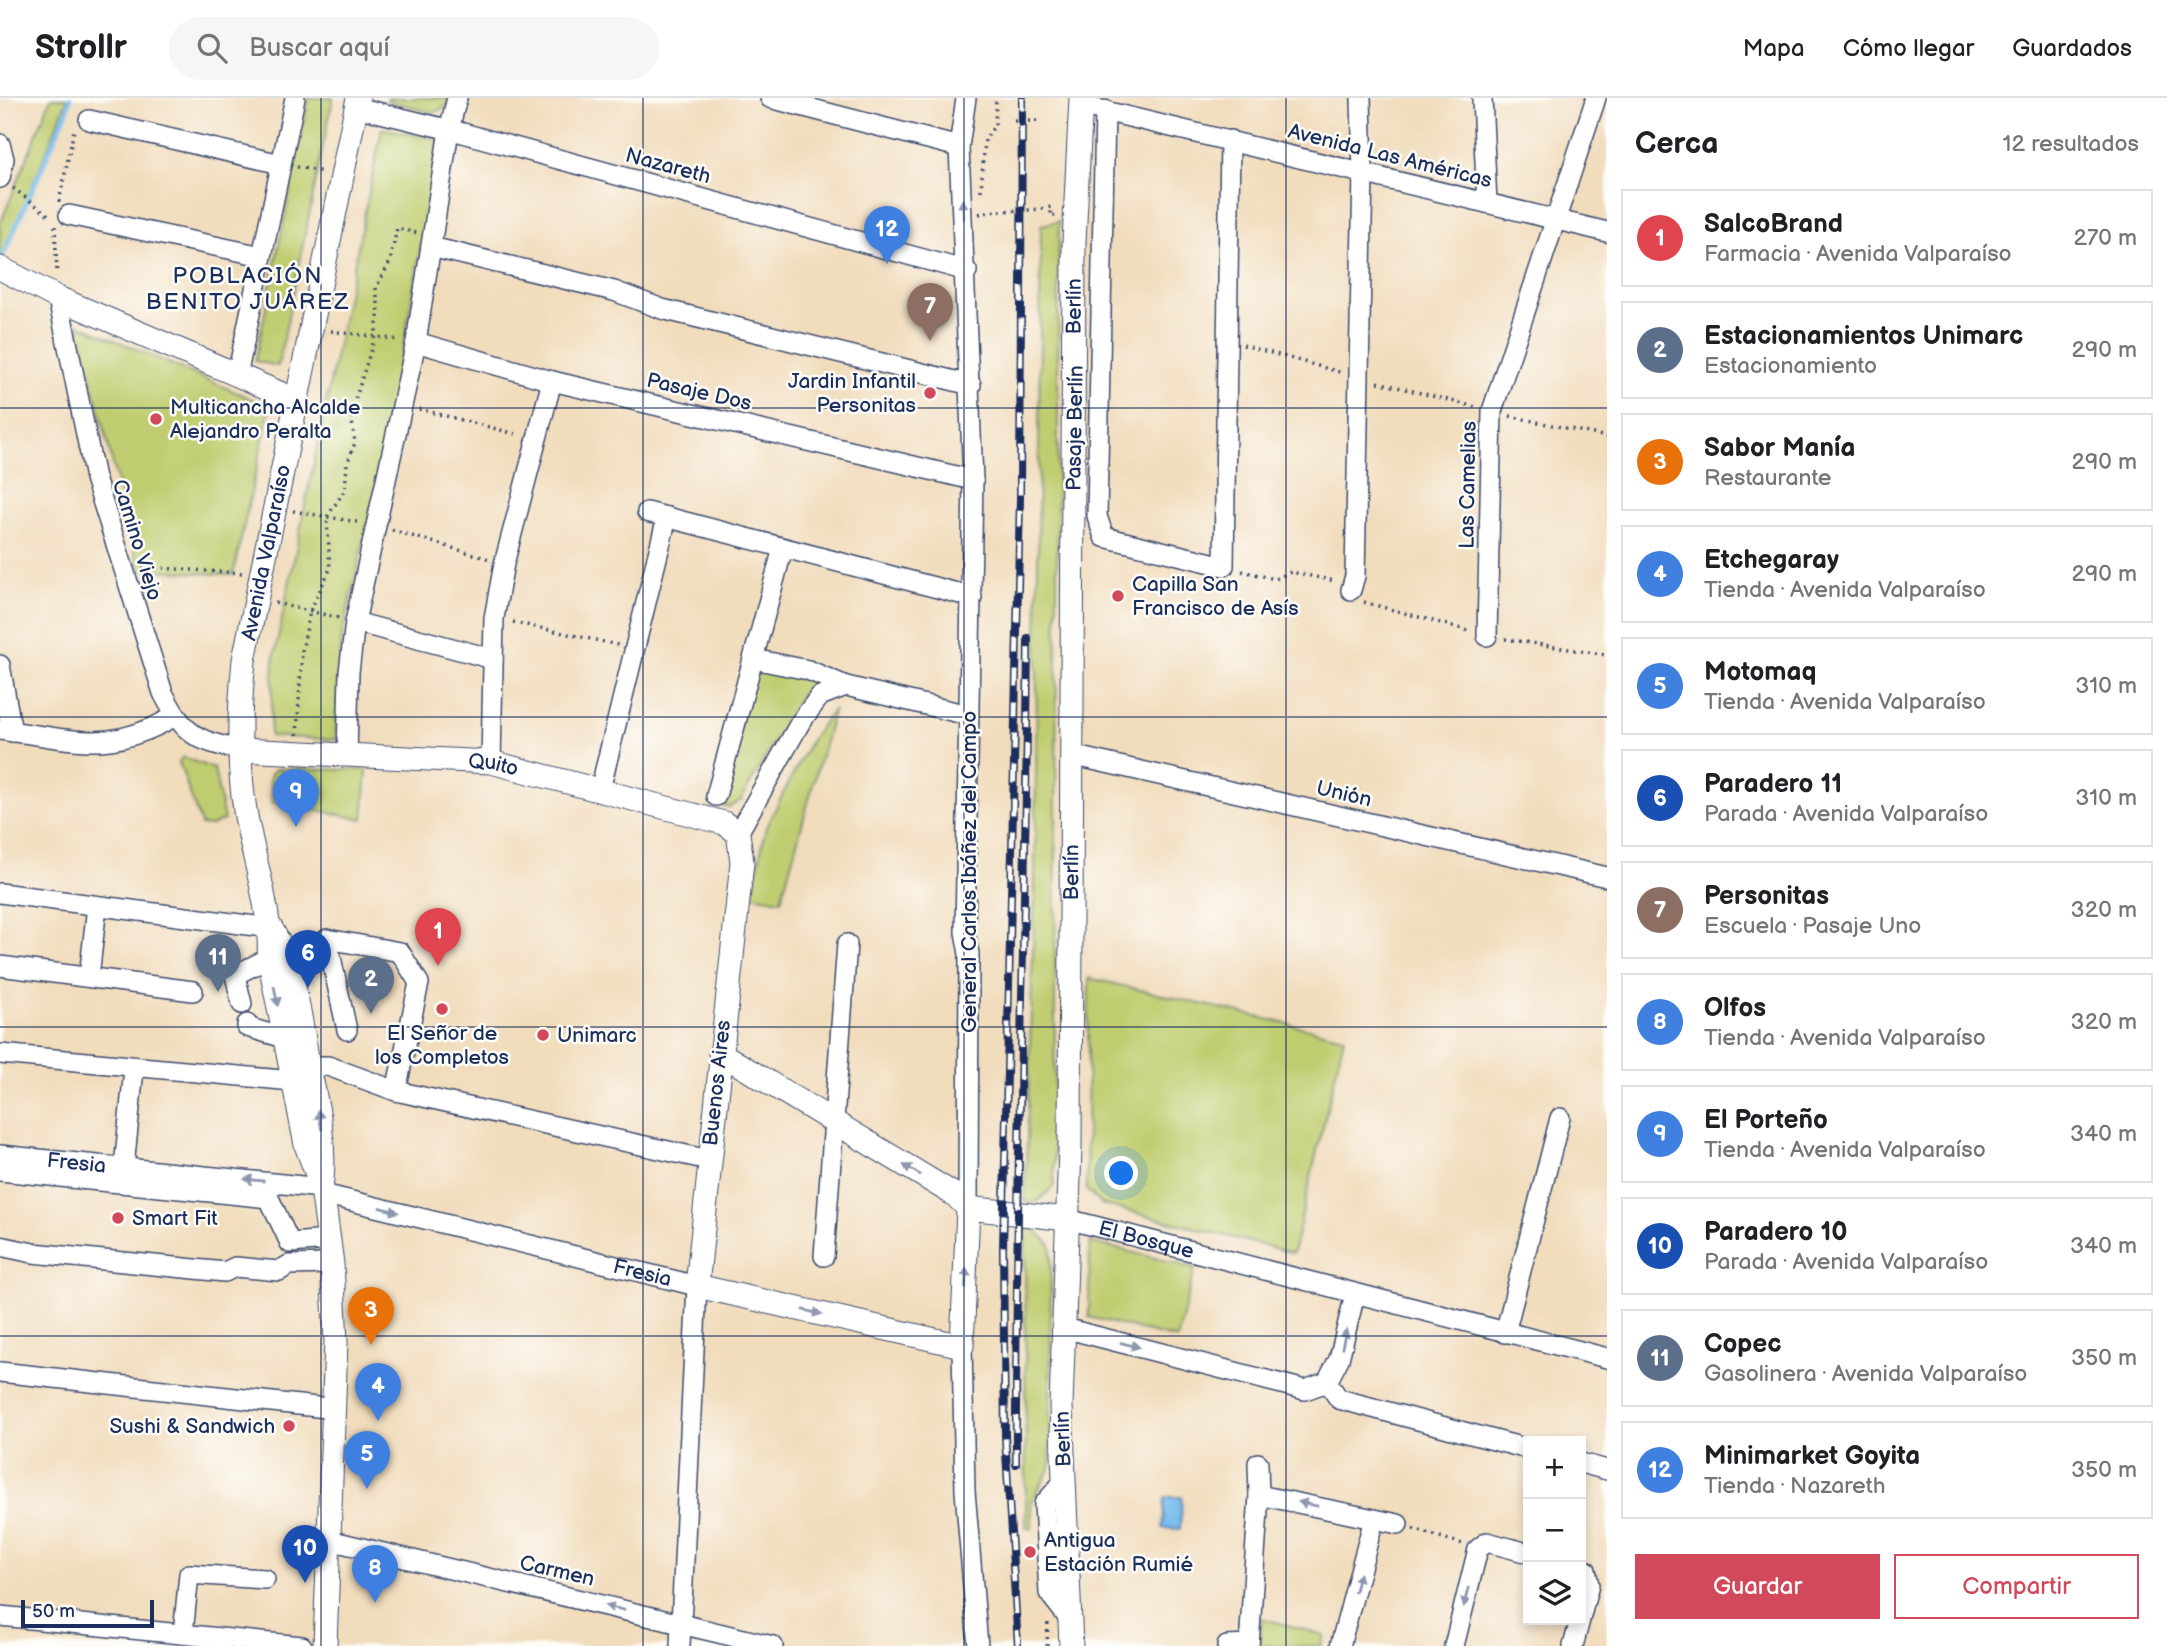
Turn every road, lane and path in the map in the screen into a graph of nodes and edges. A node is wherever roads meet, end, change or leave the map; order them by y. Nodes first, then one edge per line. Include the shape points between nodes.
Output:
1 (295, 98) edge
2 (457, 98) edge
3 (771, 98) edge
4 (966, 98) edge
5 (996, 98) edge
6 (1361, 98) edge
7 (1482, 98) edge
8 (1599, 101) edge
9 (357, 103) edge
10 (1080, 103) edge
11 (1105, 110) junction
12 (89, 120) dead end
13 (1014, 121) dead end
14 (1041, 121) dead end
15 (449, 130) junction
16 (1230, 140) junction
17 (0, 144) edge
18 (960, 147) junction
19 (281, 164) junction
20 (1363, 172) junction
21 (341, 176) junction
22 (5, 183) edge
23 (1487, 203) junction
24 (1051, 206) dead end
25 (971, 216) junction
26 (62, 218) joint
27 (1555, 219) junction
28 (1607, 232) edge
29 (431, 247) junction
30 (262, 256) junction
31 (967, 271) junction
32 (8, 272) edge
33 (58, 298) junction
34 (311, 328) junction
35 (375, 337) junction
36 (416, 342) junction
37 (237, 376) junction
38 (552, 381) junction
39 (971, 385) junction
40 (298, 401) junction
41 (403, 405) junction
42 (1492, 411) junction
43 (1607, 437) edge
44 (536, 439) junction
45 (973, 480) junction
46 (276, 508) junction
47 (647, 512) dead end
48 (327, 517) junction
49 (667, 517) junction
50 (378, 526) junction
51 (783, 548) junction
52 (504, 564) junction
53 (121, 566) junction
54 (1224, 566) junction
55 (262, 574) junction
56 (1351, 590) joint
57 (972, 597) junction
58 (257, 598) junction
59 (310, 611) junction
60 (494, 618) junction
61 (355, 622) junction
62 (1488, 636) dead end
63 (634, 649) junction
64 (494, 659) junction
65 (754, 659) junction
66 (0, 665) edge
67 (846, 686) junction
68 (968, 715) junction
69 (175, 716) junction
70 (6, 731) edge
71 (240, 750) junction
72 (296, 755) junction
73 (1071, 755) junction
74 (347, 756) junction
75 (491, 762) junction
76 (600, 790) junction
77 (716, 796) dead end
78 (738, 833) junction
79 (1607, 877) edge
80 (0, 893) edge
81 (97, 906) junction
82 (271, 929) junction
83 (847, 944) dead end
84 (268, 958) junction
85 (0, 966) edge
86 (89, 977) junction
87 (193, 991) dead end
88 (242, 1003) dead end
89 (247, 1024) dead end
90 (347, 1030) dead end
91 (284, 1038) junction
92 (0, 1054) edge
93 (720, 1054) junction
94 (134, 1069) junction
95 (301, 1074) junction
96 (396, 1091) junction
97 (1560, 1118) dead end
98 (834, 1122) junction
99 (0, 1155) edge
100 (709, 1160) junction
101 (124, 1167) junction
102 (0, 1171) edge
103 (322, 1191) junction
104 (968, 1208) junction
105 (1067, 1219) junction
106 (330, 1240) junction
107 (0, 1247) edge
108 (824, 1256) dead end
109 (332, 1264) junction
110 (697, 1286) junction
111 (1355, 1294) junction
112 (1064, 1328) junction
113 (1505, 1332) junction
114 (962, 1346) junction
115 (1607, 1358) edge
116 (0, 1372) edge
117 (1327, 1382) junction
118 (335, 1409) junction
119 (1523, 1448) edge
120 (1258, 1463) dead end
121 (1586, 1464) edge
122 (1607, 1470) edge
123 (1259, 1495) junction
124 (1374, 1519) junction
125 (1398, 1524) joint
126 (329, 1540) junction
127 (1478, 1549) junction
128 (1523, 1552) edge
129 (1586, 1570) edge
130 (265, 1579) dead end
131 (1586, 1596) edge
132 (0, 1616) edge
133 (681, 1624) junction
134 (1578, 1625) edge
135 (183, 1634) junction
136 (140, 1638) edge
137 (1249, 1645) edge
138 (302, 1646) edge
139 (325, 1646) edge
140 (680, 1646) edge
141 (773, 1646) edge
142 (978, 1646) edge
143 (1071, 1646) edge
144 (1227, 1646) edge
145 (1340, 1646) edge
146 (1454, 1646) edge
147 (1573, 1646) edge

1 - 19 street
2 - 15 street
3 - 18 street
4 - 18 street, General Carlos Ibáñez del Campo
5 - 25 path via 995,125 985,139
6 - 20 street
7 - 23 street
8 - 27 street, Las Camelias
9 - 15 street, Nazareth
9 - 21 main road, Avenida Valparaíso
10 - 11 street, Avenida Las Américas
10 - 73 main road, Berlín via 1074,242
11 - 16 street, Avenida Las Américas
11 - 54 street, Pasaje Berlín via 1097,516 1104,537
12 - 19 street
13 - 14 path
15 - 29 street
15 - 31 street, Nazareth
16 - 20 street, Avenida Las Américas
16 - 54 street
17 - 22 street
25 -> 18 street, General Carlos Ibáñez del Campo
19 - 21 path
19 - 30 street
20 - 23 street, Avenida Las Américas
20 - 56 street via 1355,576
21 - 34 main road, Avenida Valparaíso
22 - 26 path
23 - 27 street, Avenida Las Américas
24 - 25 path
25 - 31 street, General Carlos Ibáñez del Campo
26 - 30 street
27 - 28 street, Avenida Las Américas
27 - 42 street, Las Camelias
29 - 35 path via 412,230 397,228 390,262 376,288
29 - 36 street
29 - 39 street
30 - 37 street
31 - 39 street, General Carlos Ibáñez del Campo
32 - 33 main road
33 - 37 main road
33 - 53 street, Camino Viejo via 95,478
34 - 35 path
34 - 40 main road, Avenida Valparaíso
35 - 36 path
35 - 48 path via 351,413 355,443 345,490
36 - 38 street, Pasaje Dos
36 - 41 street
37 - 40 main road
38 - 44 street
38 - 45 street, Pasaje Dos
39 - 45 street, General Carlos Ibáñez del Campo
40 - 46 main road, Avenida Valparaíso
41 - 44 path
41 - 50 street
42 - 43 path
42 - 62 street, Las Camelias
44 - 52 street
45 - 57 street, General Carlos Ibáñez del Campo
46 - 48 path
46 - 55 main road, Avenida Valparaíso
47 - 49 street
48 - 50 path
48 - 59 path via 330,569
49 - 51 street
49 - 63 street
50 - 52 path
50 - 61 street
51 - 57 street
51 - 65 street
52 - 60 street
53 - 55 path
53 - 69 street, Camino Viejo via 159,682
54 - 56 path via 1275,579 1291,572 1330,578
55 - 58 main road, Avenida Valparaíso
57 - 68 street, General Carlos Ibáñez del Campo
58 - 59 path
58 - 71 main road, Avenida Valparaíso via 244,660
59 - 61 path
59 - 72 path via 302,651
60 - 63 path
60 - 64 street
61 - 64 street
61 - 74 street
63 - 76 street
64 - 75 street
65 - 67 street via 808,670
65 - 77 street
66 - 70 street
67 - 68 street
67 - 78 street via 820,696
68 - 104 street, General Carlos Ibáñez del Campo
69 - 70 street via 152,729 97,744
69 - 71 street, Camino Viejo via 191,735
71 - 72 main road, Quito
71 - 82 main road, Avenida Valparaíso via 245,810
72 - 74 main road, Quito
73 - 79 street, Unión
73 - 105 main road, Berlín
74 - 75 main road, Quito
75 - 76 main road, Quito
76 - 78 main road, Quito via 724,823
78 - 93 main road, Buenos Aires via 742,862
80 - 81 street
81 - 82 street
81 - 86 street
82 - 84 main road, Avenida Valparaíso
82 - 95 main road, Avenida Valparaíso via 283,949
83 - 98 street
84 - 88 street via 235,975
84 -> 91 main road, Avenida Valparaíso
85 - 86 street
86 - 87 street
89 - 91 street
90 - 96 street via 327,939 400,952 419,983
91 - 95 main road, Avenida Valparaíso
92 - 94 street
93 - 98 main road
93 - 100 main road, Buenos Aires
94 - 95 street
94 - 101 street
95 - 96 street via 328,1066
95 - 103 main road, Avenida Valparaíso via 306,1145
96 - 100 street
97 - 113 street
104 -> 98 main road via 955,1195
98 - 108 street
99 - 101 street, Fresia
100 - 110 main road, Buenos Aires
103 -> 101 street, Fresia
102 - 106 street via 269,1198 290,1243
103 - 106 main road, Avenida Valparaíso
103 -> 110 street, Fresia
104 - 105 main road, El Bosque
114 -> 104 main road, General Carlos Ibáñez del Campo
105 - 111 street, El Bosque
105 - 112 main road, Berlín
106 - 109 main road, Avenida Valparaíso
107 - 109 street via 226,1272 235,1267 279,1271 289,1265
109 - 118 main road, Avenida Valparaíso
110 -> 114 main road, Fresia
110 - 133 street, Buenos Aires
111 - 113 street, El Bosque
117 -> 111 street via 1339,1359
112 -> 117 street via 1305,1390
112 - 143 main road, Berlín via 1061,1406
113 - 115 street, El Bosque
114 - 142 street, General Carlos Ibáñez del Campo via 965,1491
116 - 118 street
117 - 119 street via 1339,1399
118 - 126 main road, Avenida Valparaíso
120 - 123 street
121 - 122 street
124 -> 123 street
123 - 137 street
124 - 125 street
145 -> 124 street
125 - 127 path
133 -> 126 street, Carmen
126 - 139 main road, Avenida Valparaíso
127 - 128 street via 1487,1542
127 -> 146 street
129 - 131 street
130 - 135 street via 189,1574
132 - 136 street
133 - 140 street, Buenos Aires
133 - 141 street, Carmen
134 - 147 street
135 - 136 street
135 - 138 street
137 - 144 street

